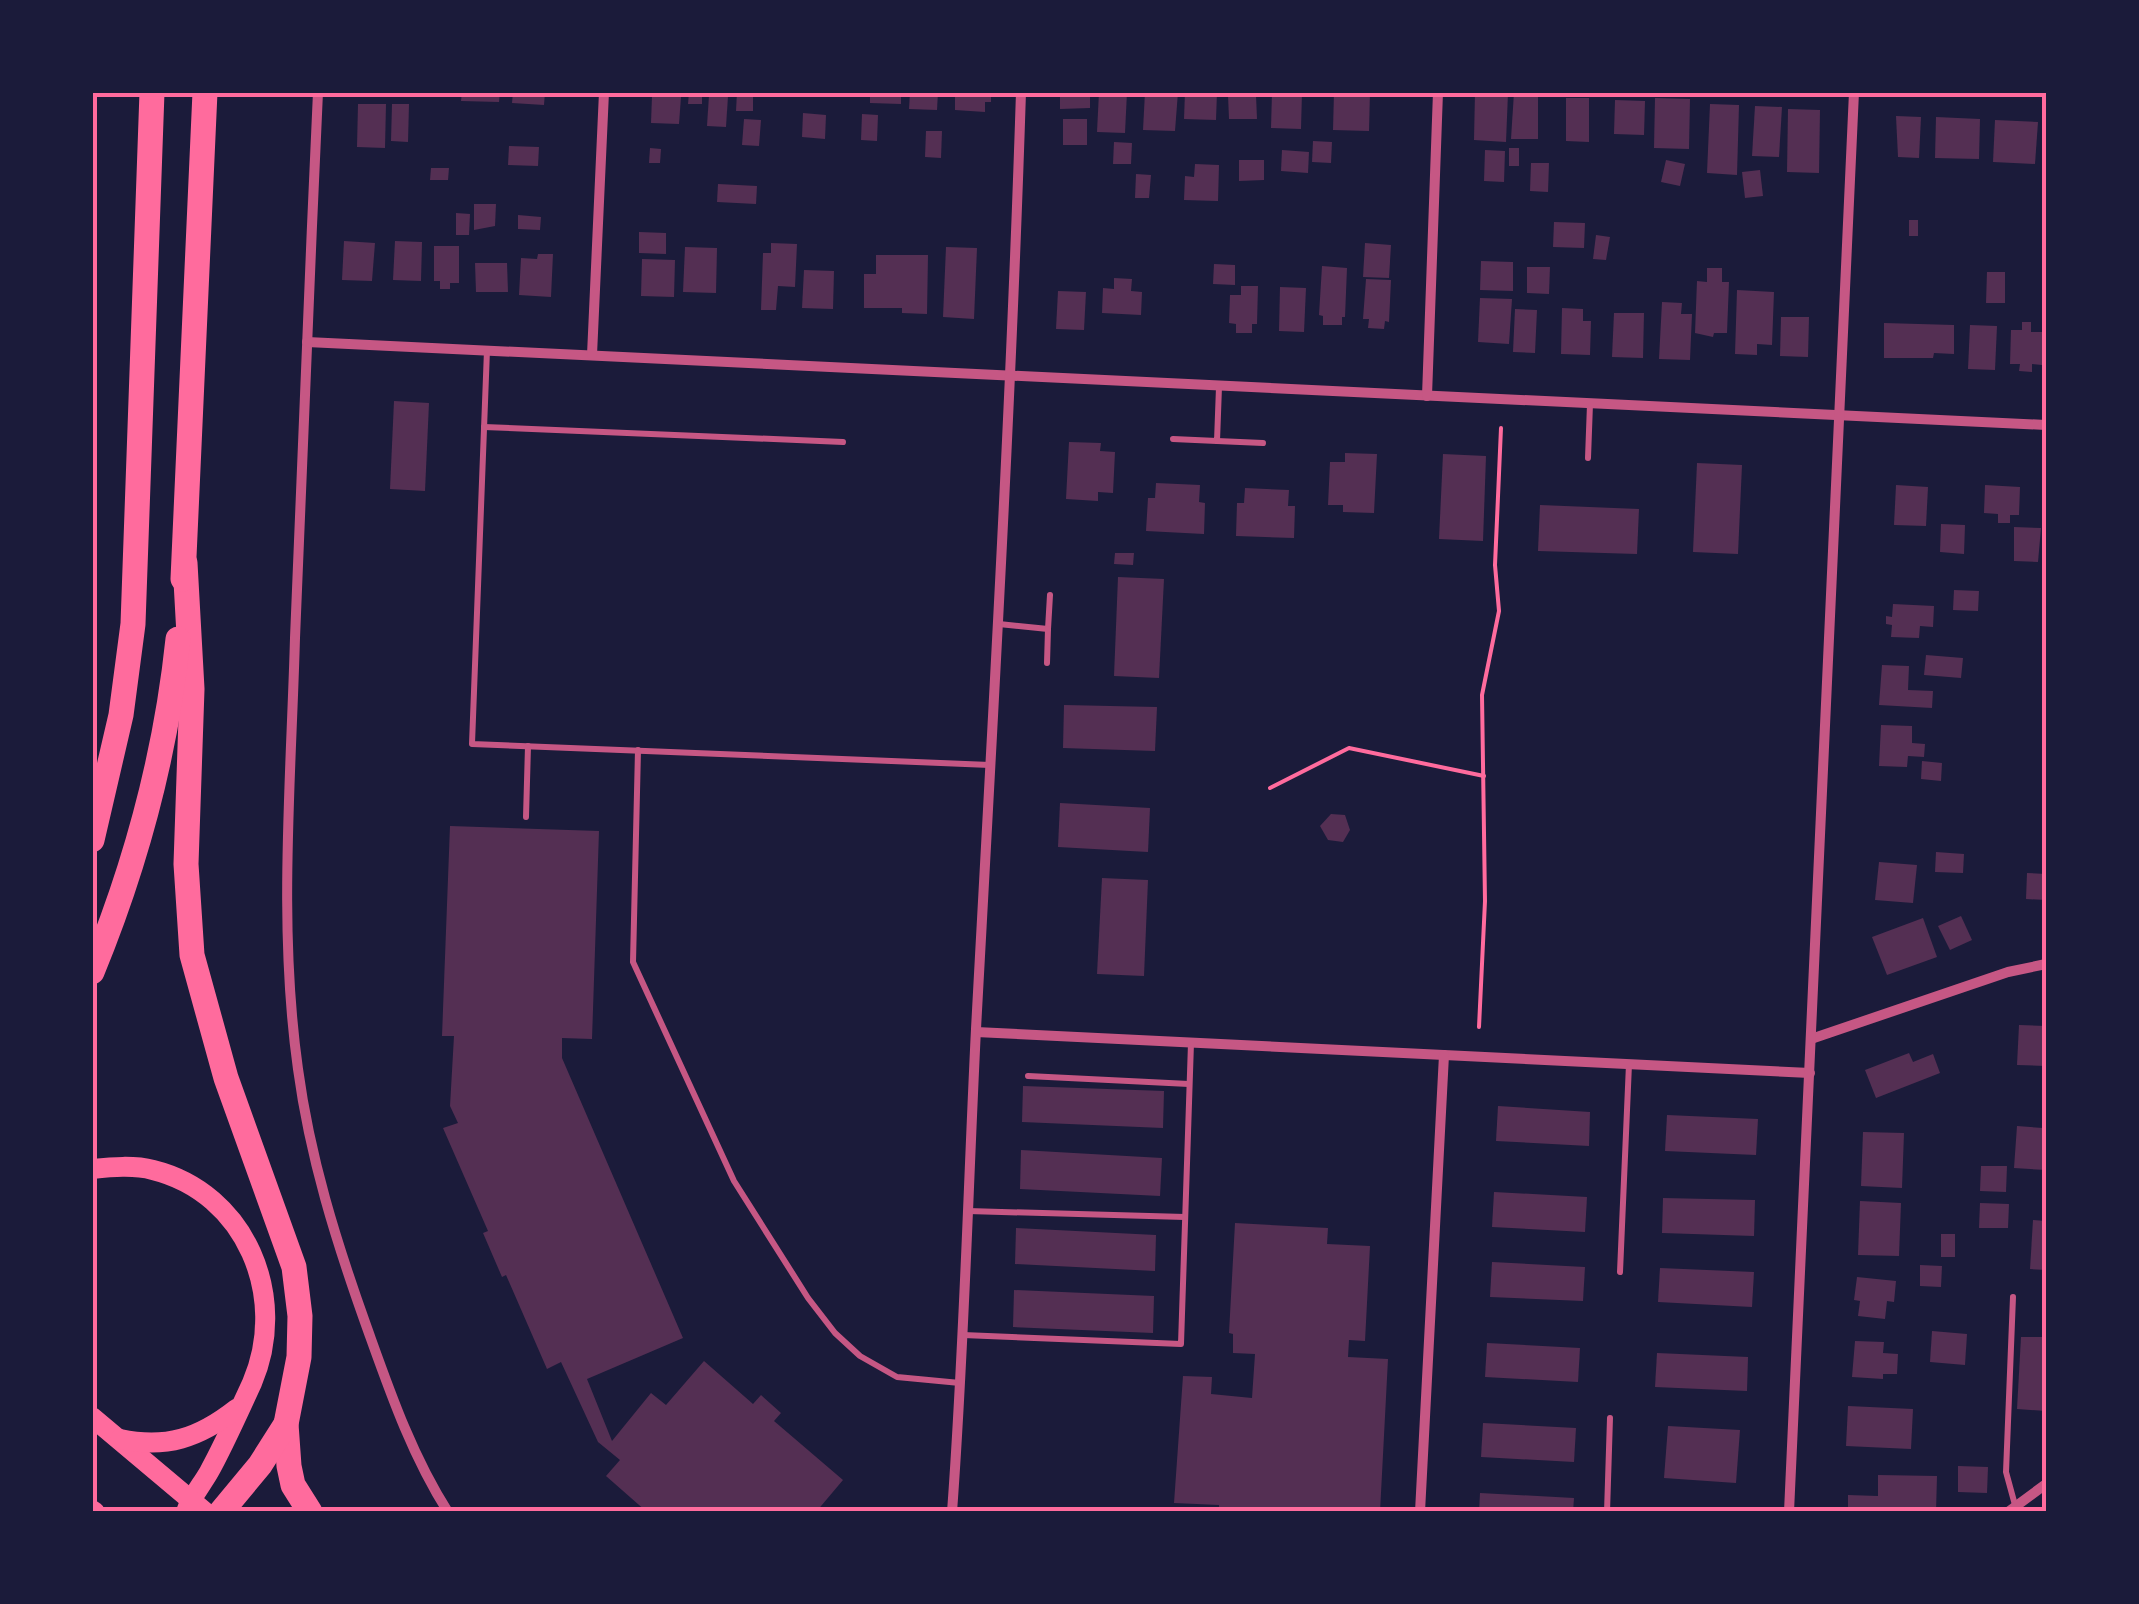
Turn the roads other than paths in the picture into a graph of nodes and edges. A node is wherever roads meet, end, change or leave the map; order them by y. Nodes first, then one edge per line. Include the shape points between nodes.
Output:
1 (142, 92) edge
2 (152, 92) edge
3 (205, 92) edge
4 (318, 92) edge
5 (604, 92) edge
6 (1021, 92) edge
7 (1438, 92) edge
8 (1854, 92) edge
9 (147, 310) junction
10 (307, 342) junction
11 (487, 350) junction
12 (592, 355) junction
13 (1012, 378) junction
14 (1219, 387) junction
15 (1427, 396) junction
16 (1590, 404) junction
17 (1840, 417) junction
18 (2046, 425) edge
19 (484, 427) junction
20 (1173, 438) dead end
21 (1218, 441) junction
22 (842, 442) dead end
23 (1263, 443) dead end
24 (1588, 458) dead end
25 (185, 563) junction
26 (1050, 595) dead end
27 (998, 624) junction
28 (1048, 629) junction
29 (1047, 663) dead end
30 (528, 746) junction
31 (638, 750) junction
32 (991, 766) junction
33 (526, 817) dead end
34 (92, 840) edge
35 (2046, 964) edge
36 (92, 972) edge
37 (976, 1032) junction
38 (1811, 1039) junction
39 (1191, 1042) junction
40 (1444, 1055) junction
41 (1629, 1064) junction
42 (1810, 1073) junction
43 (1028, 1076) dead end
44 (1189, 1084) junction
45 (92, 1169) edge
46 (968, 1211) junction
47 (1185, 1217) junction
48 (1620, 1272) dead end
49 (2013, 1296) dead end
50 (963, 1335) junction
51 (962, 1383) junction
52 (238, 1408) junction
53 (92, 1417) edge
54 (1610, 1418) dead end
55 (286, 1424) junction
56 (115, 1437) junction
57 (2046, 1484) edge
58 (194, 1508) edge
59 (2012, 1509) edge
60 (221, 1512) edge
61 (310, 1512) edge
62 (448, 1512) edge
63 (952, 1512) edge
64 (1420, 1512) edge
65 (1607, 1512) edge
66 (1790, 1512) edge

1 - 9 highway
2 - 9 highway
3 - 25 highway
4 - 10 street
5 - 12 street
6 - 13 street
7 - 15 street
8 - 17 street
9 - 34 highway via 133,624 121,715
10 - 11 street
10 - 62 street via 288,943 303,1103 347,1271 395,1406
11 - 12 street
11 - 19 lane
12 - 13 street
13 - 14 street
13 - 27 street
14 - 15 street
14 - 21 lane
15 - 16 street
16 - 17 street
16 - 24 lane
17 - 18 street
17 - 38 street
19 - 22 lane
19 - 30 lane via 472,744
20 - 21 lane
21 - 23 lane
25 - 36 highway via 166,724 120,904
25 - 55 highway via 192,955 254,1166 294,1267 299,1357
26 - 28 lane
27 - 28 lane
27 - 32 street
28 - 29 lane
30 - 31 lane
30 - 33 lane
31 - 32 lane
31 - 51 lane via 633,962 734,1181 808,1298 860,1356 897,1377
32 - 37 street
35 - 38 street
37 - 39 street
37 - 46 street
38 - 42 street
39 - 40 street
39 - 44 lane
40 - 41 street
40 - 64 street
41 - 42 street
41 - 48 lane
42 - 66 street
43 - 44 lane
44 - 47 lane
45 - 52 main road via 152,1169 182,1180 232,1218 254,1253 262,1281 263,1344
46 - 47 lane
46 - 50 street
47 - 50 lane via 1181,1344
49 - 59 lane via 2006,1472
50 - 51 street
51 - 63 street
52 - 56 main road via 204,1433 173,1442
52 - 58 main road
53 - 56 main road
54 - 65 lane
55 - 60 highway
55 - 61 highway via 293,1485
56 - 58 main road
57 - 59 street

